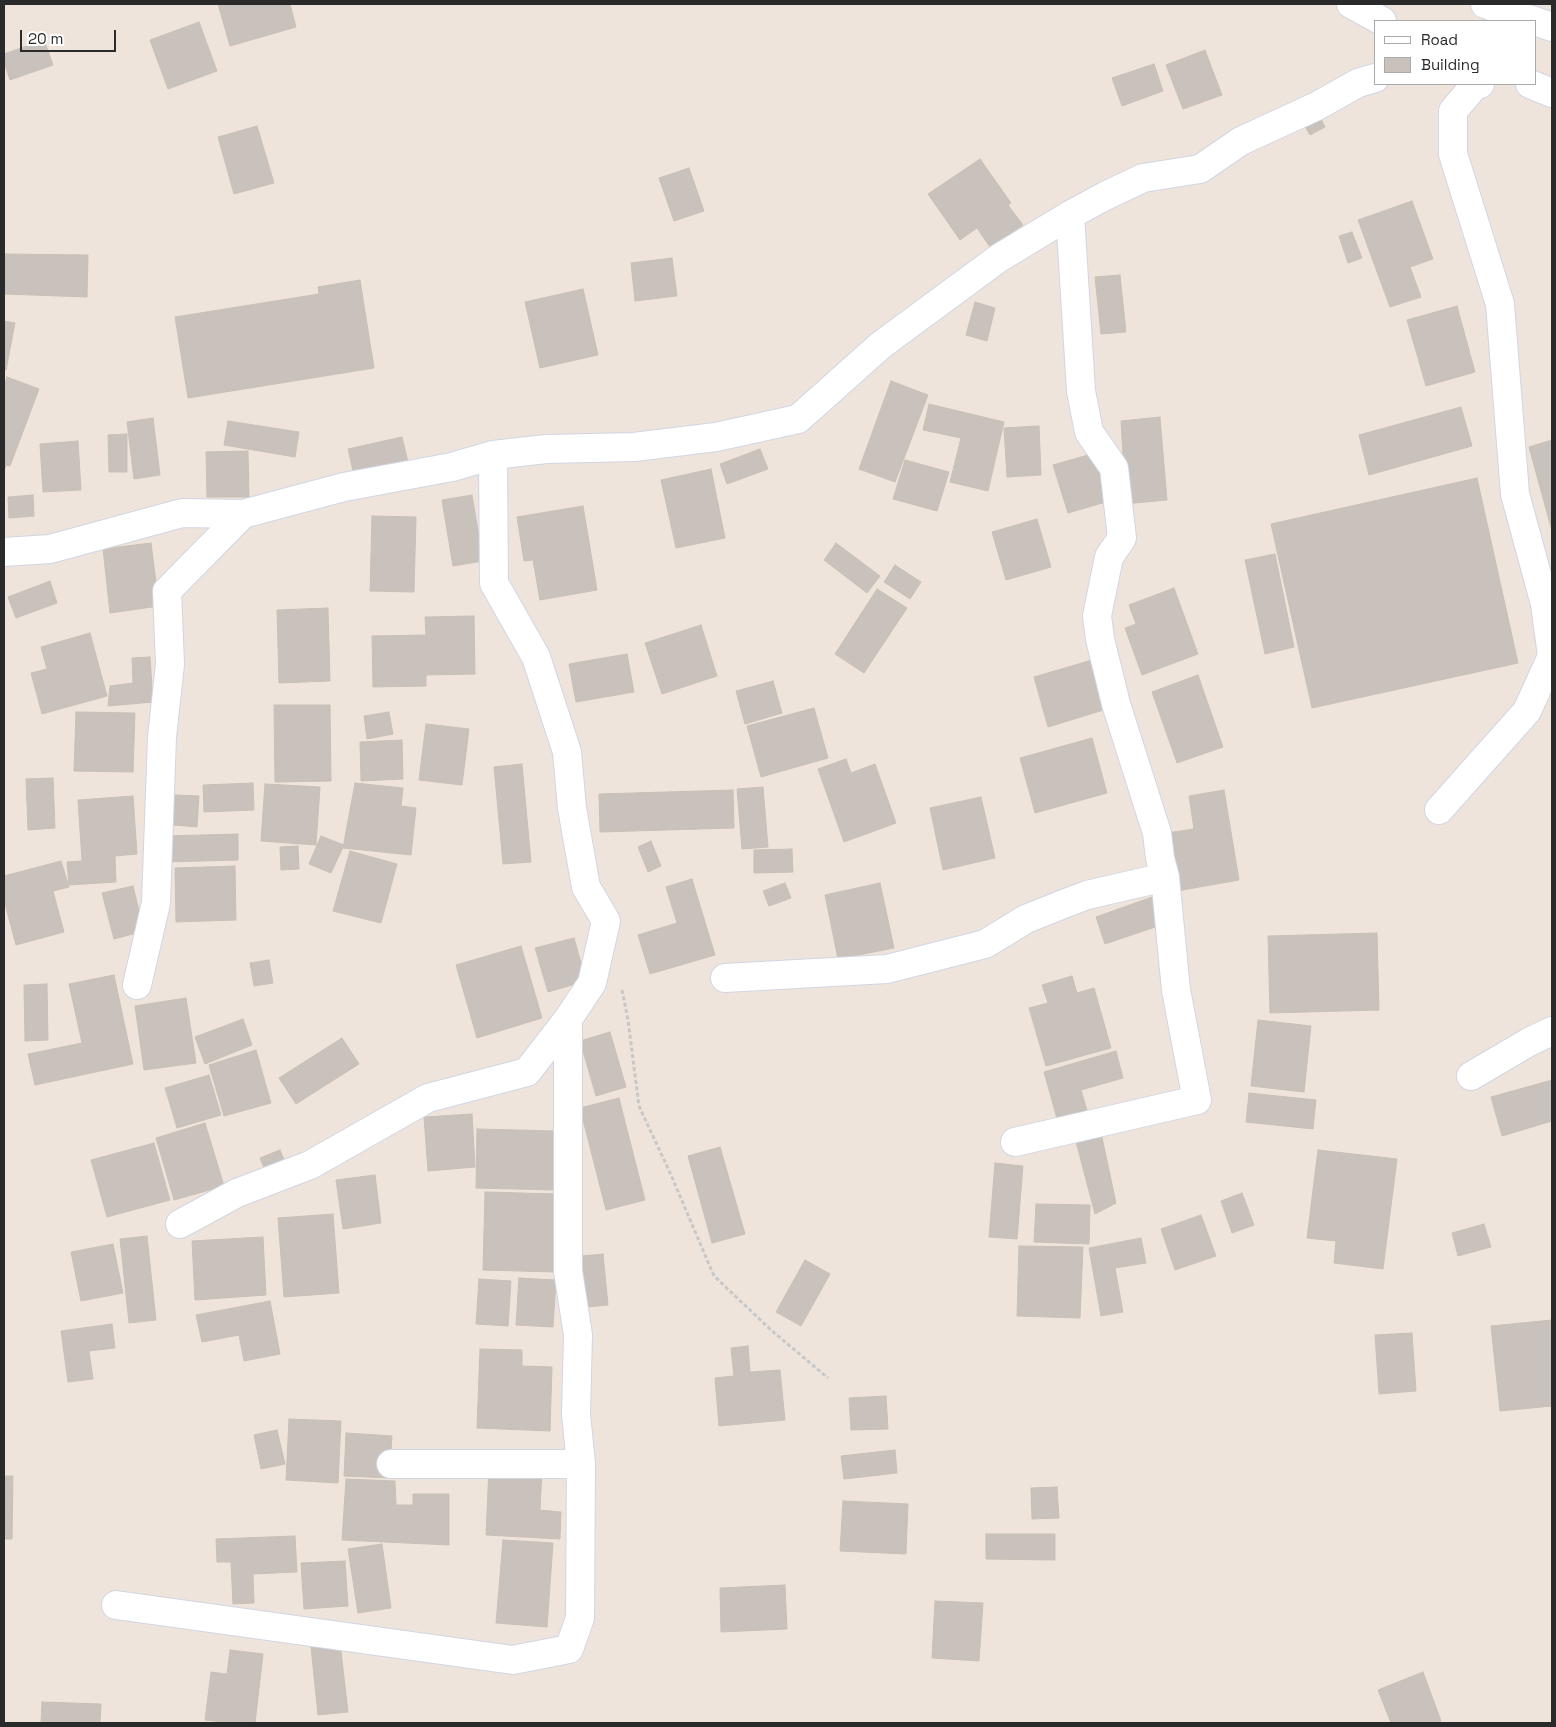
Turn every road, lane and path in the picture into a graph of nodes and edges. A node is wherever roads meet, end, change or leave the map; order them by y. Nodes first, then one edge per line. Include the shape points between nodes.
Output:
1 (1351, 4) edge
2 (1485, 4) edge
3 (1380, 20) edge
4 (1532, 20) edge
5 (1536, 22) edge
6 (1552, 27) edge
7 (1374, 78) edge
8 (1478, 85) edge
9 (1532, 85) edge
10 (1552, 93) edge
11 (1070, 215) junction
12 (493, 455) junction
13 (243, 514) junction
14 (4, 552) edge
15 (1439, 810) dead end
16 (1165, 877) junction
17 (725, 978) dead end
18 (620, 984) dead end
19 (137, 985) dead end
20 (568, 1019) junction
21 (1552, 1031) edge
22 (1471, 1076) dead end
23 (1015, 1142) dead end
24 (180, 1224) dead end
25 (828, 1378) dead end
26 (391, 1464) dead end
27 (581, 1464) junction
28 (116, 1604) dead end

1 - 3 street
2 - 4 street
5 - 6 street
7 - 11 street via 1358,83 1241,141 1200,170 1143,178
8 - 15 street via 1453,111 1453,154 1500,304 1515,494 1545,604 1552,656 1528,711
9 - 10 street
11 - 12 street via 999,258 881,345 798,419 716,437 634,447 546,449
11 - 16 street via 1081,391 1089,432 1114,468 1122,538 1109,557 1097,616 1100,639 1116,704 1157,833
12 - 13 street via 452,467 344,487
12 - 20 street via 494,583 536,657 567,752 572,808 586,887 606,921 592,983
13 - 14 street via 182,513 50,549
13 - 19 street via 167,591 170,664 162,737 156,903
16 - 17 street via 1087,895 1026,919 985,944 887,969
16 - 23 street via 1176,990 1197,1100
18 - 25 path via 639,1106 714,1276
20 - 24 street via 527,1072 428,1098 310,1165 237,1193
20 - 27 street via 568,1271 578,1335 576,1414
21 - 22 street
26 - 27 street
27 - 28 street via 580,1618 569,1649 514,1660

